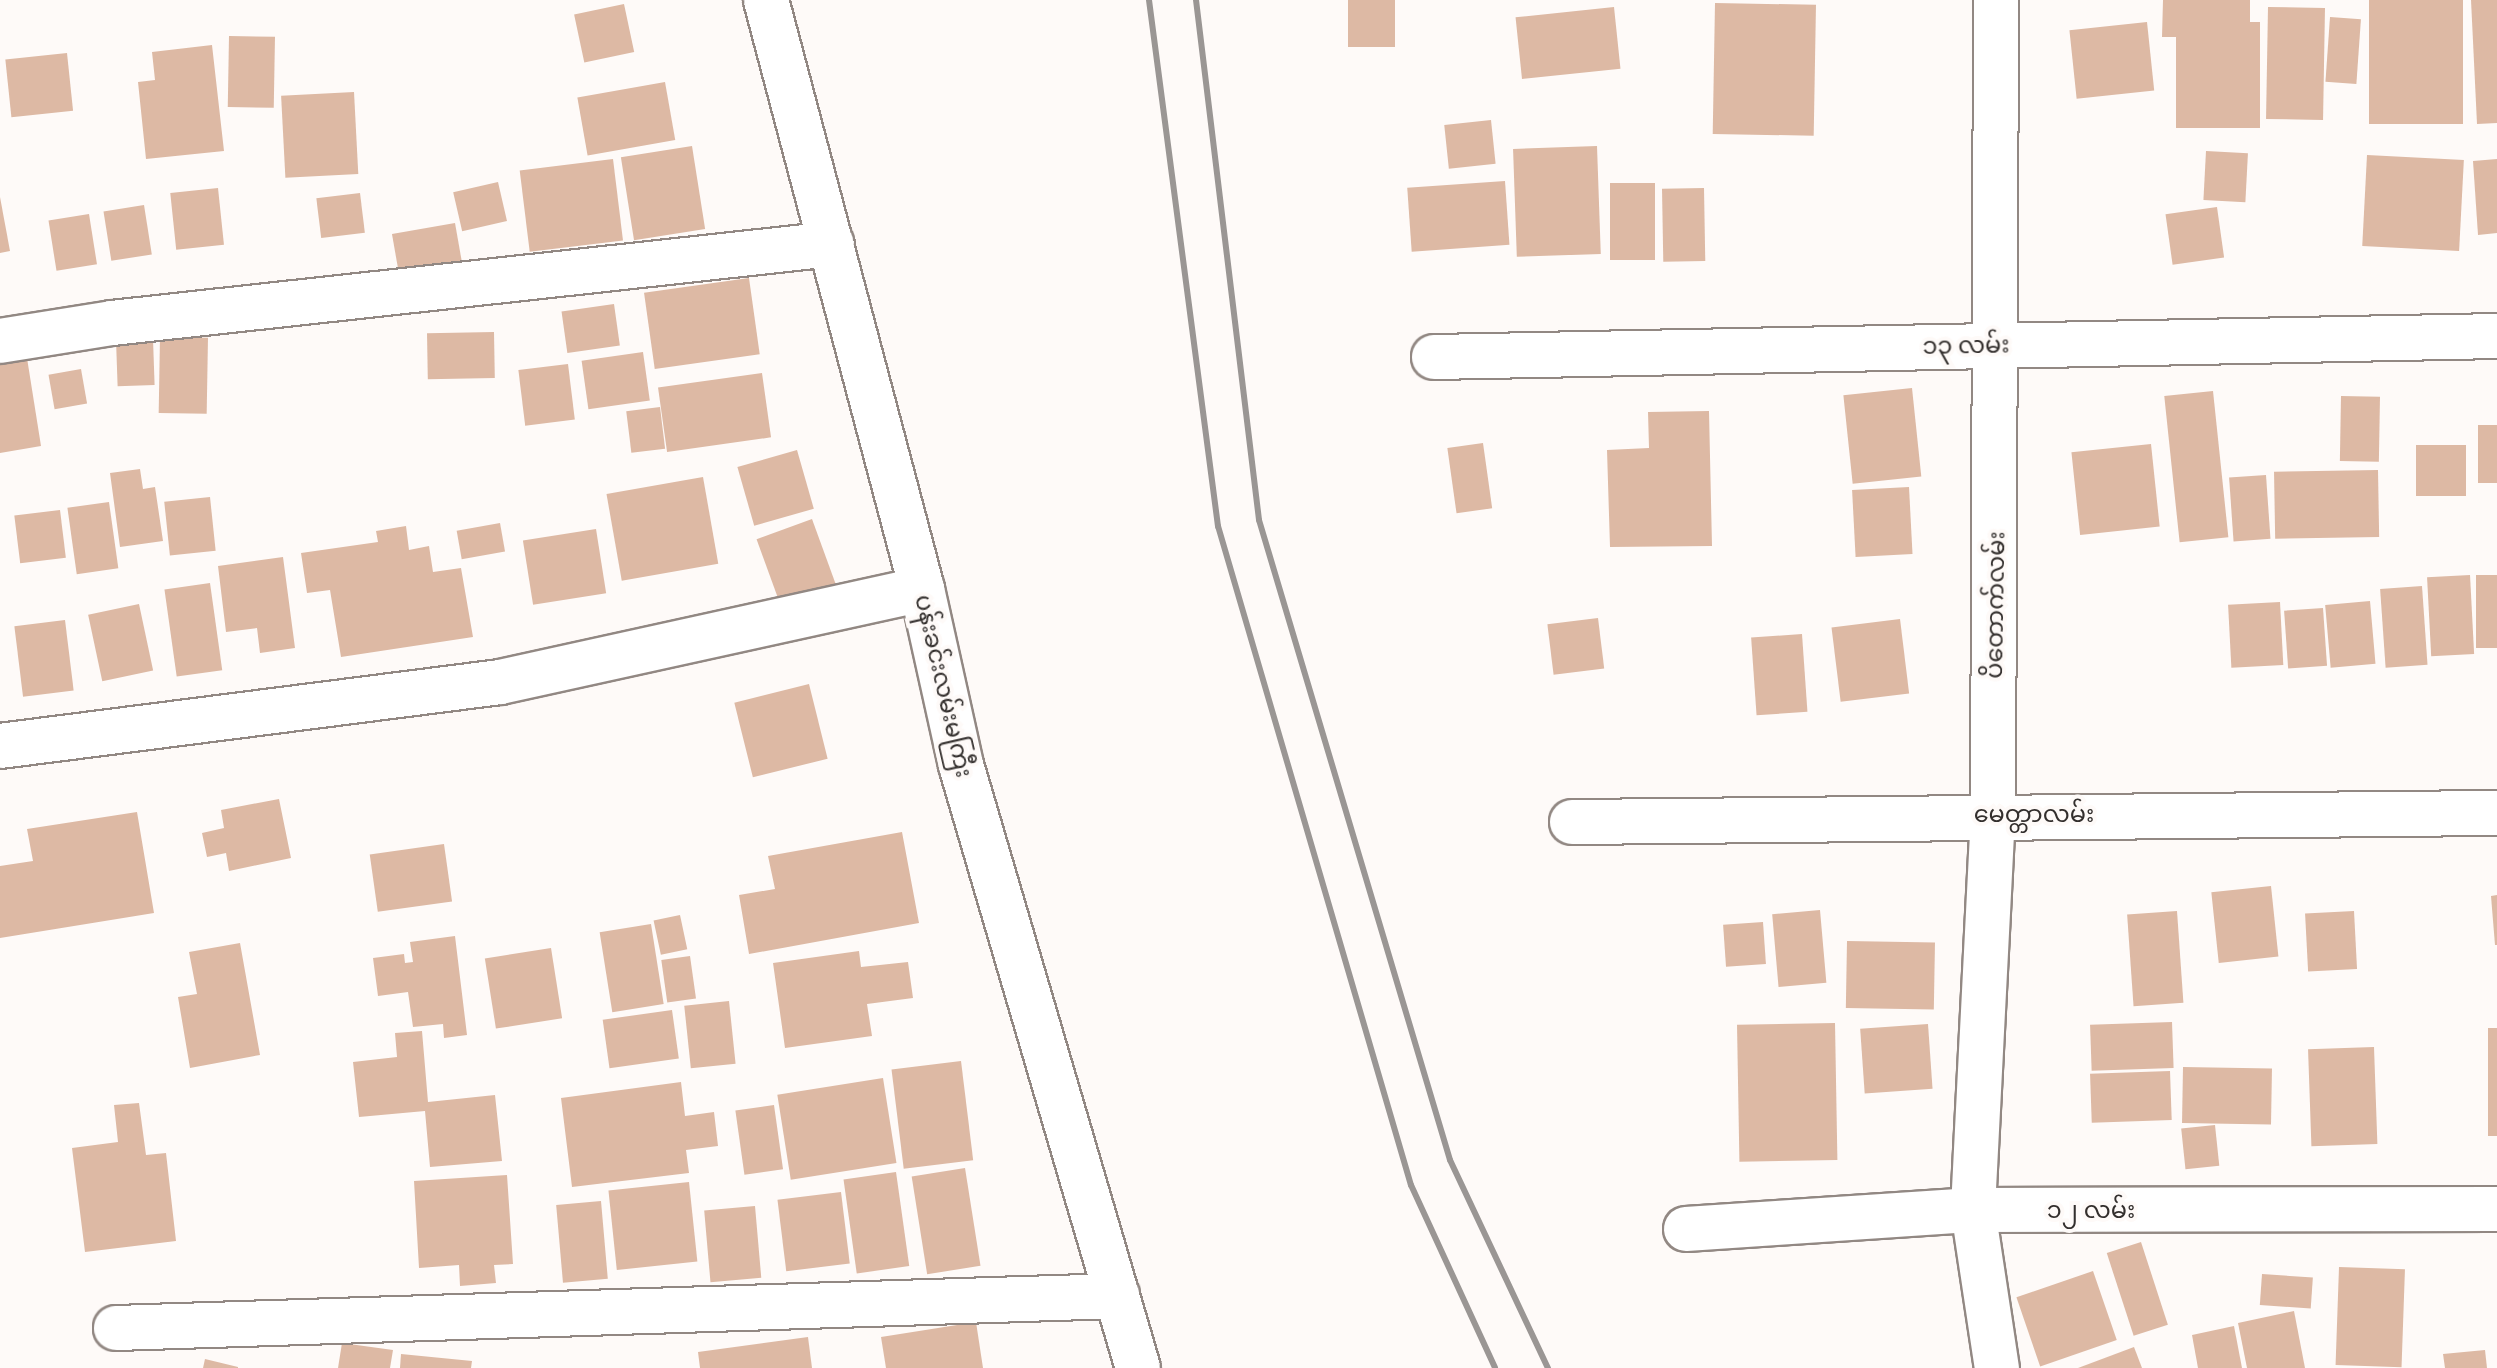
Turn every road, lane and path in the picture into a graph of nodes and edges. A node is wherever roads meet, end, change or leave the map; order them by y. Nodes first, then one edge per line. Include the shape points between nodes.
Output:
1 (766, 0) edge
2 (1996, 0) edge
3 (832, 244) junction
4 (2497, 336) edge
5 (0, 341) edge
6 (1997, 344) junction
7 (1434, 357) dead end
8 (922, 589) junction
9 (0, 746) edge
10 (2497, 813) edge
11 (1993, 814) junction
12 (1572, 822) dead end
13 (2497, 1209) edge
14 (1973, 1210) junction
15 (1686, 1229) dead end
16 (1117, 1296) junction
17 (116, 1328) dead end
18 (1138, 1368) edge
19 (1997, 1368) edge

1 - 3 street, ပန်းခင်းလမ်းမကြီး
2 - 6 street, ပိတောက်လမ်း
3 - 5 street via 112,323
3 - 8 street, ပန်းခင်းလမ်းမကြီး
4 - 6 street, ၁၃ လမ်း
6 - 7 street, ၁၃ လမ်း
6 - 11 street, ပိတောက်လမ်း
8 - 9 street via 500,682
8 - 16 street, ပန်းခင်းလမ်းမကြီး via 961,765
10 - 11 street, မေတ္တာလမ်း
11 - 12 street, မေတ္တာလမ်း
11 - 14 street, ပိတောက်လမ်း
13 - 14 street, ၁၂ လမ်း
14 - 15 street, ၁၂ လမ်း
14 - 19 street, ပိတောက်လမ်း
16 - 17 street
16 - 18 street, ပန်းခင်းလမ်းမကြီး

